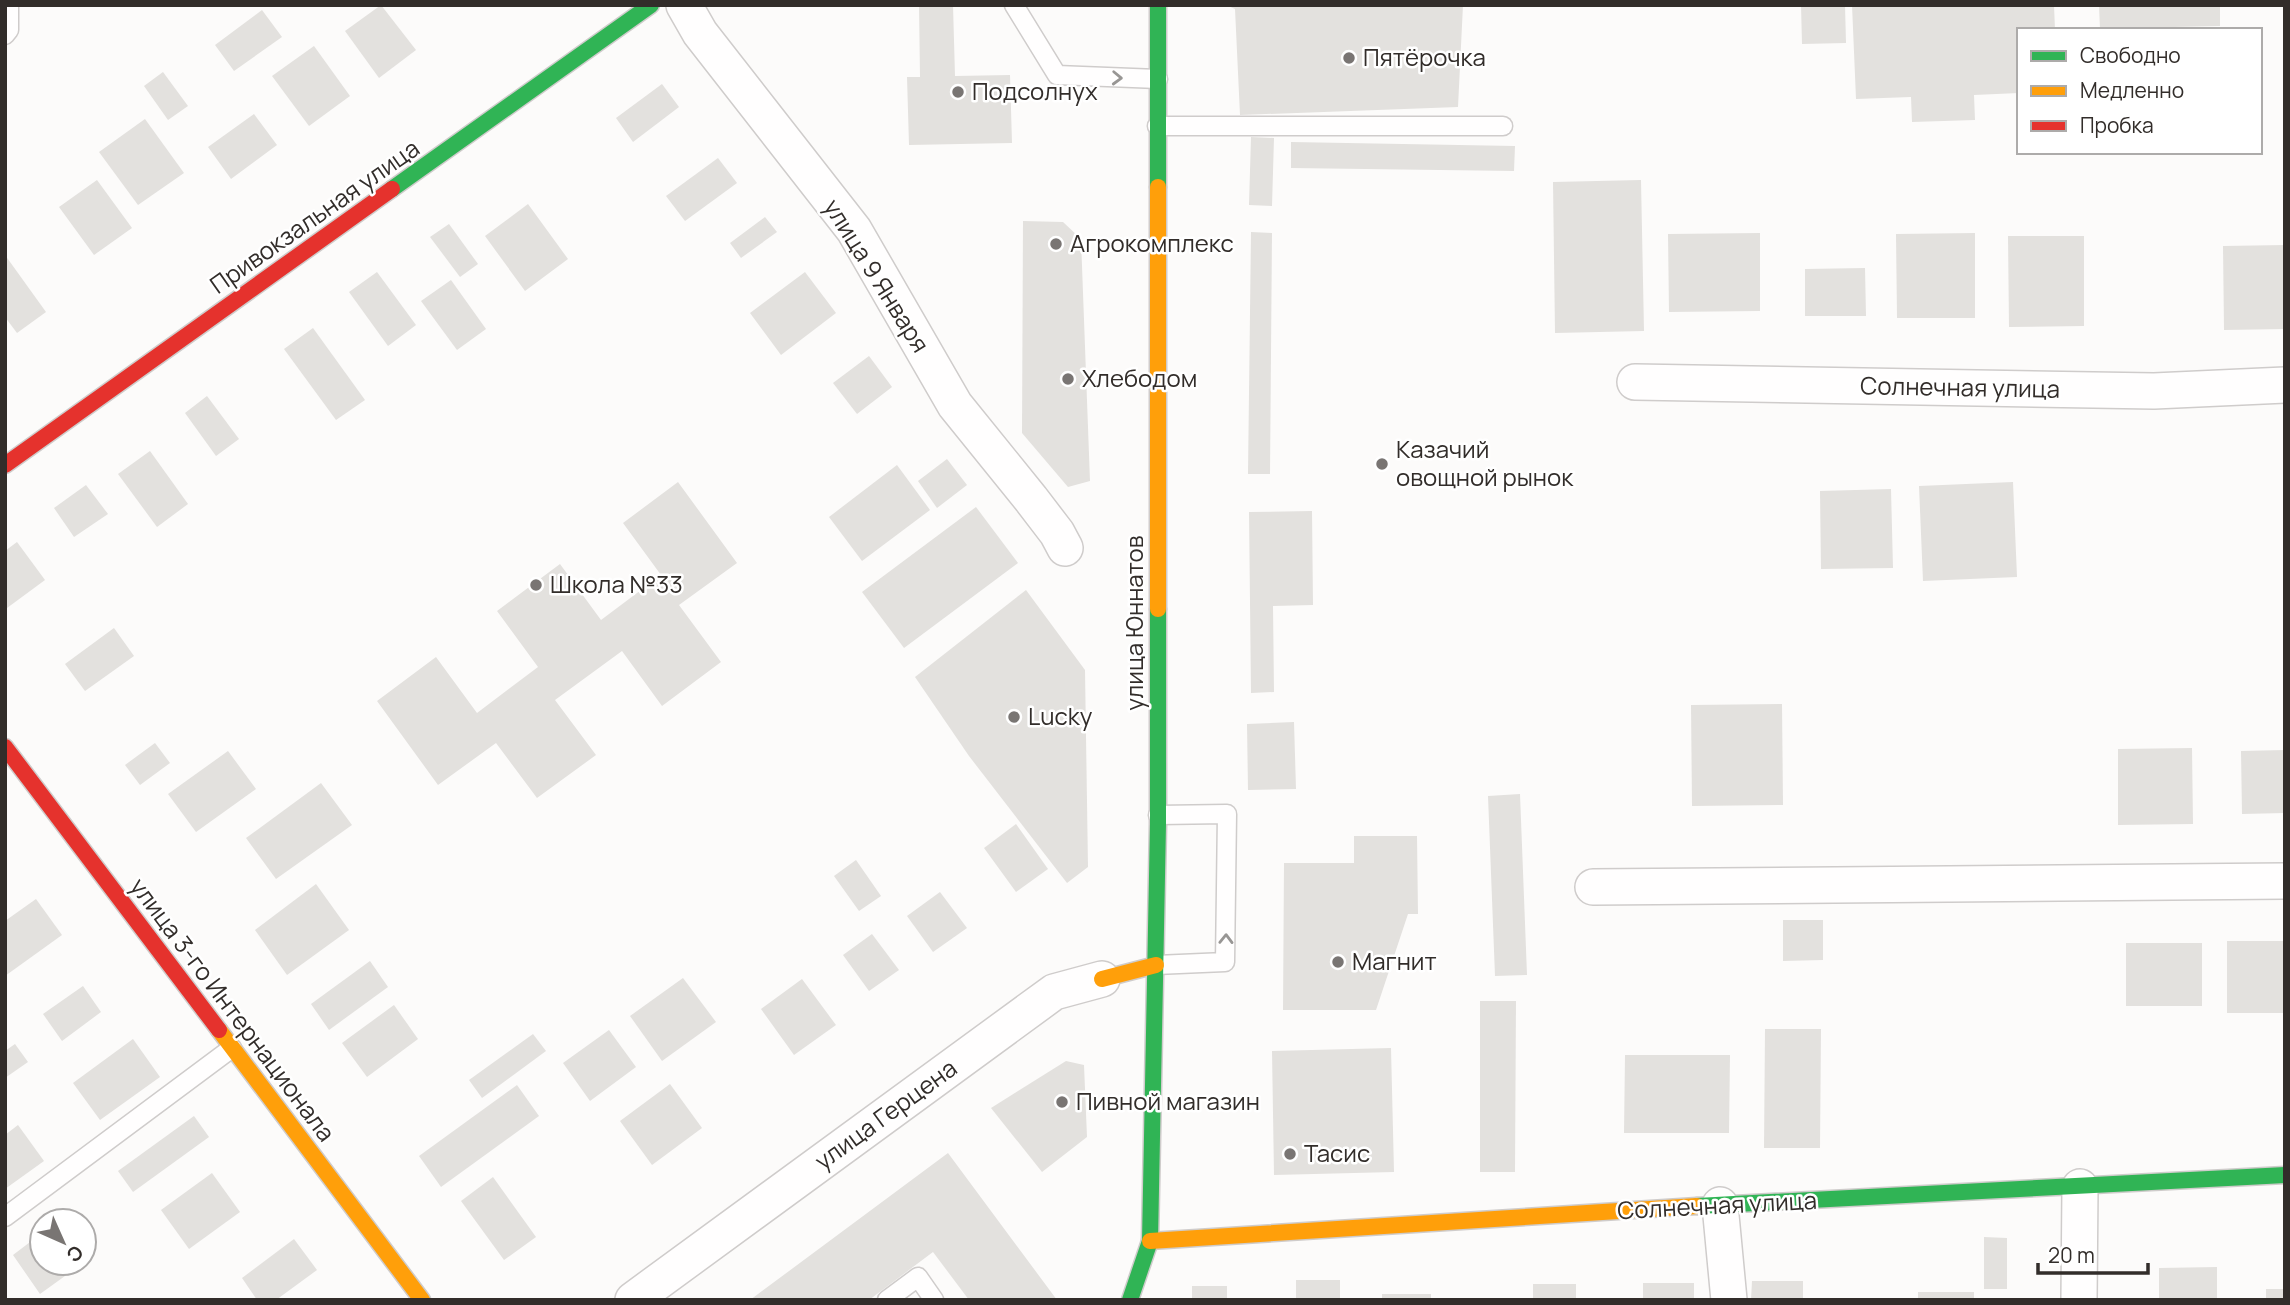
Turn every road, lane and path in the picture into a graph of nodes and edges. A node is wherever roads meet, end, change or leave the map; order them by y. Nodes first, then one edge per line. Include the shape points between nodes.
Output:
1 (9, 5) edge
2 (651, 5) edge
3 (684, 5) edge
4 (1014, 5) edge
5 (1158, 5) edge
6 (5, 35) edge
7 (1157, 79) junction
8 (1157, 126) junction
9 (1503, 126) dead end
10 (1635, 382) dead end
11 (2285, 385) edge
12 (5, 465) edge
13 (1065, 548) dead end
14 (5, 747) edge
15 (1158, 815) junction
16 (2285, 881) edge
17 (1593, 887) dead end
18 (1156, 965) junction
19 (1102, 979) joint
20 (232, 1048) junction
21 (2285, 1175) edge
22 (2080, 1187) junction
23 (1720, 1205) junction
24 (5, 1217) edge
25 (1150, 1241) junction
26 (650, 1295) edge
27 (422, 1300) edge
28 (887, 1300) edge
29 (934, 1300) edge
30 (1130, 1300) edge
31 (1728, 1300) edge
32 (2079, 1300) edge

1 - 6 lane
2 - 12 street, Привокзальная улица
3 - 13 street, улица 9 Января via 700,33 854,230 955,405
4 -> 7 lane via 1057,75
5 - 7 street, улица Юннатов
7 - 8 street, улица Юннатов
8 - 9 lane
8 - 15 street, улица Юннатов
10 - 11 street, Солнечная улица via 2154,391
14 - 20 street, улица 3-го Интернационала
15 - 18 street, улица Юннатов
18 -> 15 lane via 1225,962 1227,814
16 - 17 street
18 - 19 street, улица Герцена
18 - 25 street, улица Юннатов
19 - 26 street, улица Герцена via 1054,992
20 - 24 lane
20 - 27 street, улица 3-го Интернационала
21 - 22 street, Солнечная улица
22 - 23 street, Солнечная улица
22 - 32 street
23 - 25 street, Солнечная улица
23 - 31 street
25 - 30 street, улица Юннатов
28 - 29 lane via 918,1277

